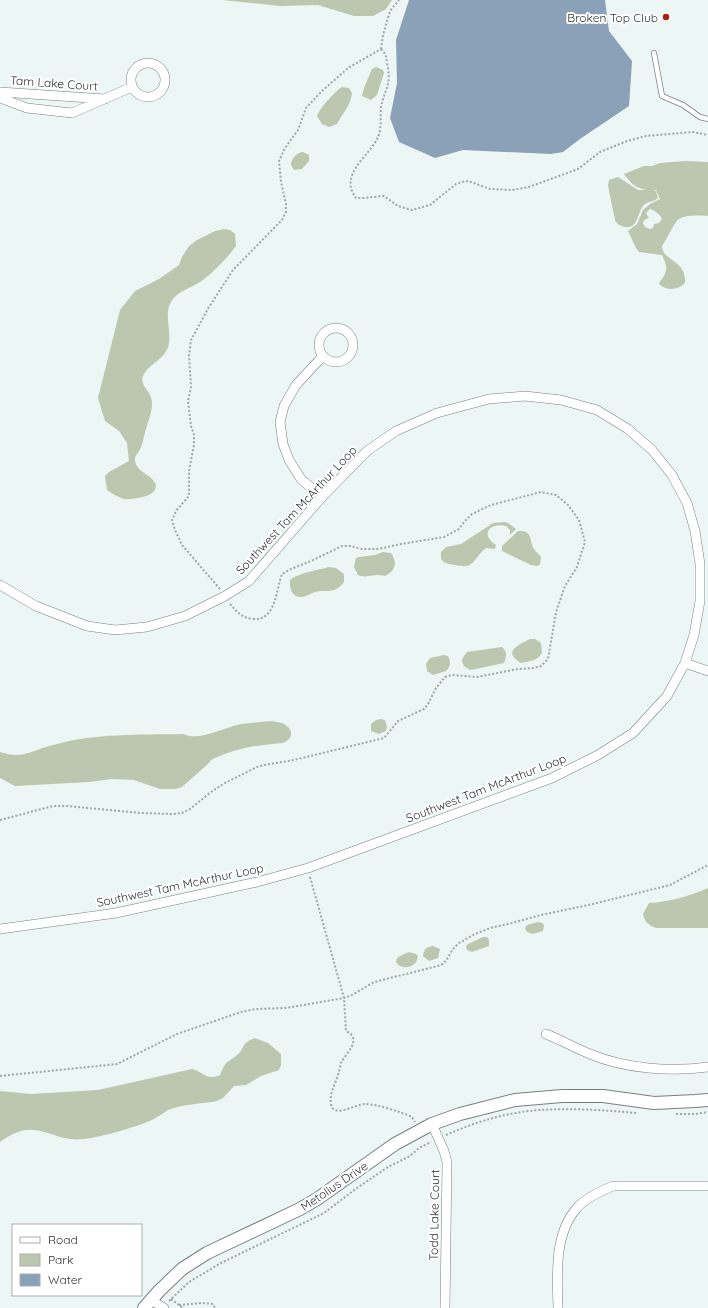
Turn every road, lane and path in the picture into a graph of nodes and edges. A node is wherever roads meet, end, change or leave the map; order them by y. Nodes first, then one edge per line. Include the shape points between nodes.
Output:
1 (399, 0) edge
2 (381, 49) junction
3 (654, 53) dead end
4 (132, 87) dead end
5 (0, 92) edge
6 (0, 98) edge
7 (106, 99) junction
8 (708, 119) edge
9 (708, 135) edge
10 (323, 356) dead end
11 (322, 497) junction
12 (0, 585) edge
13 (225, 596) junction
14 (685, 663) junction
15 (708, 671) edge
16 (0, 820) edge
17 (708, 865) edge
18 (308, 868) junction
19 (0, 929) edge
20 (344, 998) junction
21 (546, 1034) dead end
22 (708, 1067) edge
23 (0, 1076) edge
24 (708, 1100) edge
25 (708, 1112) edge
26 (642, 1113) dead end
27 (672, 1114) dead end
28 (432, 1124) junction
29 (419, 1131) junction
30 (439, 1138) junction
31 (708, 1186) edge
32 (171, 1299) junction
33 (148, 1304) edge
34 (179, 1305) junction
35 (166, 1306) edge
36 (182, 1308) edge
37 (215, 1308) edge
38 (445, 1308) edge
39 (558, 1308) edge

1 - 2 path via 390,11 382,35
2 - 9 path via 386,54 390,74 381,106 379,136 355,168 352,177 352,193 356,198 384,196 398,206 412,210 430,205 456,184 465,181 490,189 512,190 529,187 578,170 600,152 626,141 646,136 693,132
2 - 13 path via 348,68 306,108 298,130 279,161 286,212 282,220 233,270 191,340 191,387 188,401 194,445 189,472 189,496 172,520 182,545
3 - 8 lane via 662,96
4 - 7 street, Tam Lake Court
5 - 7 street, Tam Lake Court
6 - 7 street, Tam Lake Court via 27,108 72,113
10 - 11 street via 296,385 284,406 280,422 283,444 289,460 301,479
11 - 13 street, Southwest Tam McArthur Loop via 249,582
11 - 14 street, Southwest Tam McArthur Loop via 367,452 396,431 437,413 488,399 525,396 561,400 597,410 628,429 652,450 672,474 687,503 700,564 700,601 694,635
12 - 13 street, Southwest Tam McArthur Loop via 36,606 87,626 114,630 147,627 184,616
13 - 16 path via 241,616 259,620 270,612 282,574 291,569 342,546 378,549 444,537 459,529 472,514 492,505 540,492 556,495 568,505 579,520 585,542 577,567 565,586 556,612 548,659 541,666 477,677 453,675 445,678 424,708 398,721 384,738 257,767 225,783 182,813 141,813 53,806
14 - 15 street
14 - 18 street, Southwest Tam McArthur Loop via 667,696 633,733 598,755 552,778
17 - 20 path via 670,885 490,928 459,943 443,964 374,982
18 - 19 street, Southwest Tam McArthur Loop via 116,913
18 - 20 path
20 - 23 path via 286,1008 241,1012 177,1034 117,1064
20 - 29 path via 346,1031 353,1038 353,1045 341,1064 331,1094 331,1106 338,1111 359,1105 373,1105 412,1117
21 - 22 street via 591,1055 634,1066 667,1070
24 - 28 street, Metolius Drive via 654,1103 603,1096 515,1100
25 - 27 path
26 - 30 path via 579,1109 539,1110 498,1117
28 - 29 street, Metolius Drive
28 - 30 street, Todd Lake Court
29 - 33 street, Metolius Drive via 395,1144 317,1200 207,1253 182,1270
30 - 32 path via 388,1167 324,1213 221,1263 189,1282
30 - 38 street, Todd Lake Court via 447,1162
31 - 39 street via 613,1186 599,1191 577,1208 566,1225 560,1246 557,1269
32 - 34 path
32 - 35 path
33 - 35 street
34 - 36 path
34 - 37 path via 202,1303 213,1304

